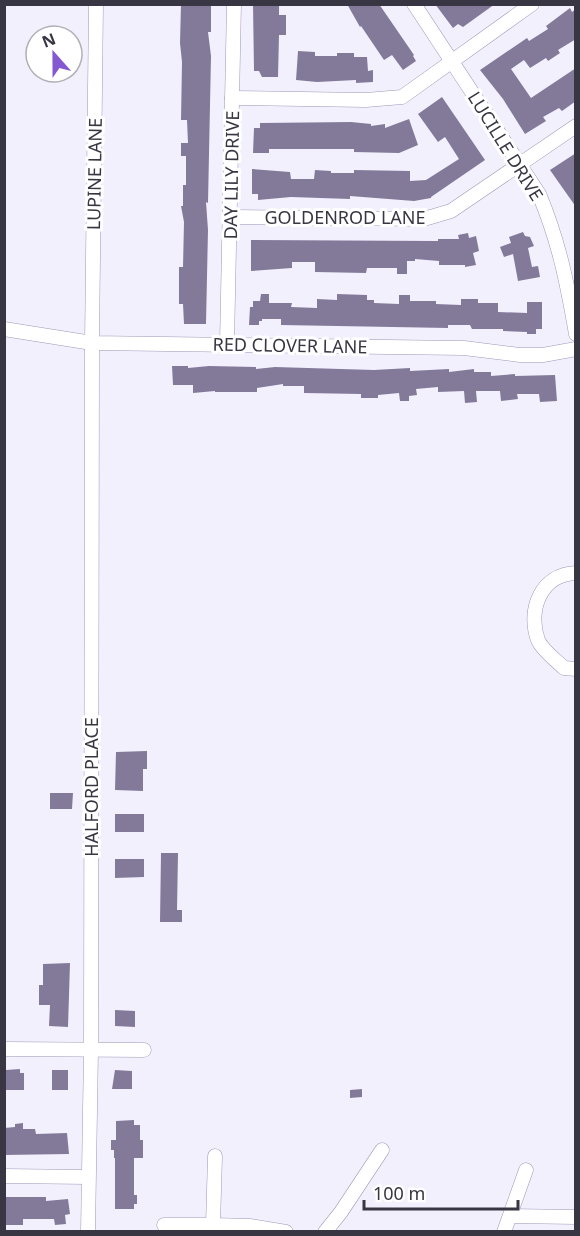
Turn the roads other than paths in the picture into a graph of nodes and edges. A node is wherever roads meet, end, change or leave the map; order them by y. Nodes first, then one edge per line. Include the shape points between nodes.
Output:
1 (96, 4) edge
2 (234, 4) edge
3 (414, 4) edge
4 (532, 4) edge
5 (451, 61) junction
6 (232, 98) junction
7 (576, 126) edge
8 (519, 165) junction
9 (231, 217) junction
10 (4, 329) edge
11 (576, 334) edge
12 (92, 343) junction
13 (227, 344) junction
14 (576, 349) edge
15 (576, 573) edge
16 (576, 669) edge
17 (4, 1049) edge
18 (91, 1050) junction
19 (144, 1050) dead end
20 (382, 1150) dead end
21 (215, 1156) dead end
22 (526, 1170) dead end
23 (4, 1176) edge
24 (88, 1177) junction
25 (510, 1216) junction
26 (576, 1217) edge
27 (164, 1225) dead end
28 (213, 1225) junction
29 (88, 1232) edge
30 (286, 1232) edge
31 (325, 1232) edge
32 (504, 1232) edge

1 - 12 street, LUPINE LANE
2 - 6 street, DAY LILY DRIVE
3 - 5 street, LUCILLE DRIVE
4 - 5 street
5 - 6 street via 402,97
5 - 8 street, LUCILLE DRIVE
6 - 9 street, DAY LILY DRIVE
7 - 8 street, GOLDENROD LANE
8 - 9 street, GOLDENROD LANE via 451,211 424,219
8 - 11 street, LUCILLE DRIVE via 553,227
9 - 13 street, DAY LILY DRIVE
10 - 12 street, RED CLOVER LANE
12 - 13 street, RED CLOVER LANE
12 - 18 street, HALFORD PLACE
13 - 14 street, RED CLOVER LANE via 464,348 520,355
15 - 16 street via 566,573 544,588 534,608 538,642 564,668
17 - 18 street
18 - 19 street
18 - 24 street, HALFORD PLACE
20 - 31 street
21 - 28 street
22 - 25 street
23 - 24 street
24 - 29 street, HALFORD PLACE
25 - 26 street
25 - 32 street
27 - 28 street
28 - 30 street

